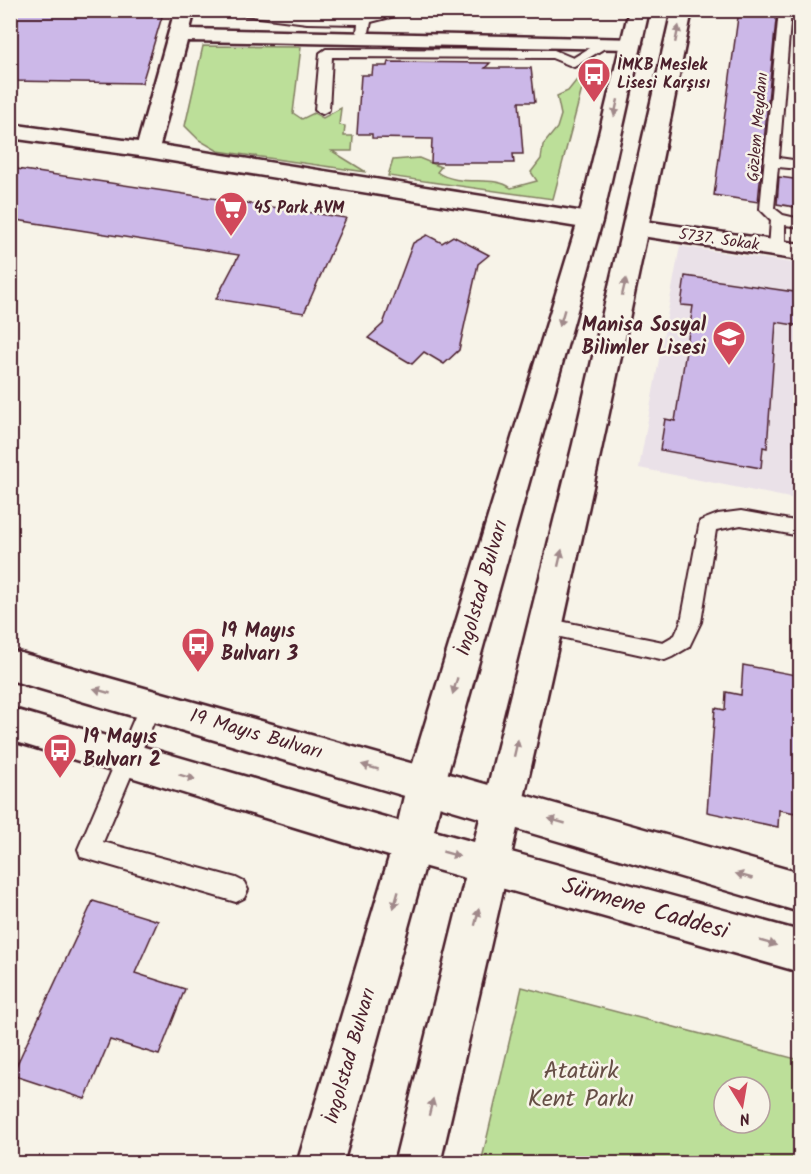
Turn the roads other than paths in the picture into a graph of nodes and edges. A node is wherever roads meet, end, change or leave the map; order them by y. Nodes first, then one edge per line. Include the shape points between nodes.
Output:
1 (185, 10) edge
2 (236, 10) edge
3 (412, 10) edge
4 (639, 10) edge
5 (682, 10) edge
6 (785, 10) edge
7 (364, 29) junction
8 (179, 35) junction
9 (618, 43) junction
10 (327, 45) junction
11 (322, 110) dead end
12 (10, 131) edge
13 (147, 150) junction
14 (773, 162) junction
15 (801, 165) edge
16 (778, 219) junction
17 (590, 221) junction
18 (801, 223) edge
19 (637, 228) junction
20 (789, 250) edge
21 (801, 529) edge
22 (545, 626) junction
23 (10, 665) edge
24 (150, 705) junction
25 (10, 724) edge
26 (126, 759) junction
27 (426, 783) junction
28 (502, 805) junction
29 (412, 844) junction
30 (489, 865) junction
31 (236, 890) dead end
32 (801, 893) edge
33 (801, 952) edge
34 (320, 1164) edge
35 (417, 1164) edge

1 - 8 main road
2 - 7 lane
3 - 7 lane
4 - 9 main road, İngolstad Bulvarı
19 -> 5 main road
6 - 14 lane, Gözlem Meydanı
7 - 9 main road
7 - 10 main road
8 - 10 main road
8 - 13 main road
9 - 10 lane via 574,63 554,54
9 -> 17 main road, İngolstad Bulvarı
10 - 11 lane
12 - 13 main road
13 - 17 main road
14 - 15 lane
14 - 16 lane, Gözlem Meydanı via 767,209
16 - 18 lane
16 - 20 lane
17 -> 27 main road, İngolstad Bulvarı
19 - 20 main road, 5737. Sokak
22 -> 19 main road
21 - 22 lane via 738,517 707,526 691,622 682,641 665,651
28 -> 22 main road
24 -> 23 main road, 19 Mayıs Bulvarı
24 - 26 lane
27 -> 24 main road, 19 Mayıs Bulvarı
25 - 26 main road
26 -> 29 main road
26 - 31 lane via 89,849
27 - 28 main road, 19 Mayıs Bulvarı
27 - 29 main road, İngolstad Bulvarı
28 - 30 main road
32 -> 28 main road
29 -> 30 main road
29 -> 34 main road, İngolstad Bulvarı
30 -> 33 main road, Sürmene Caddesi
35 -> 30 main road

